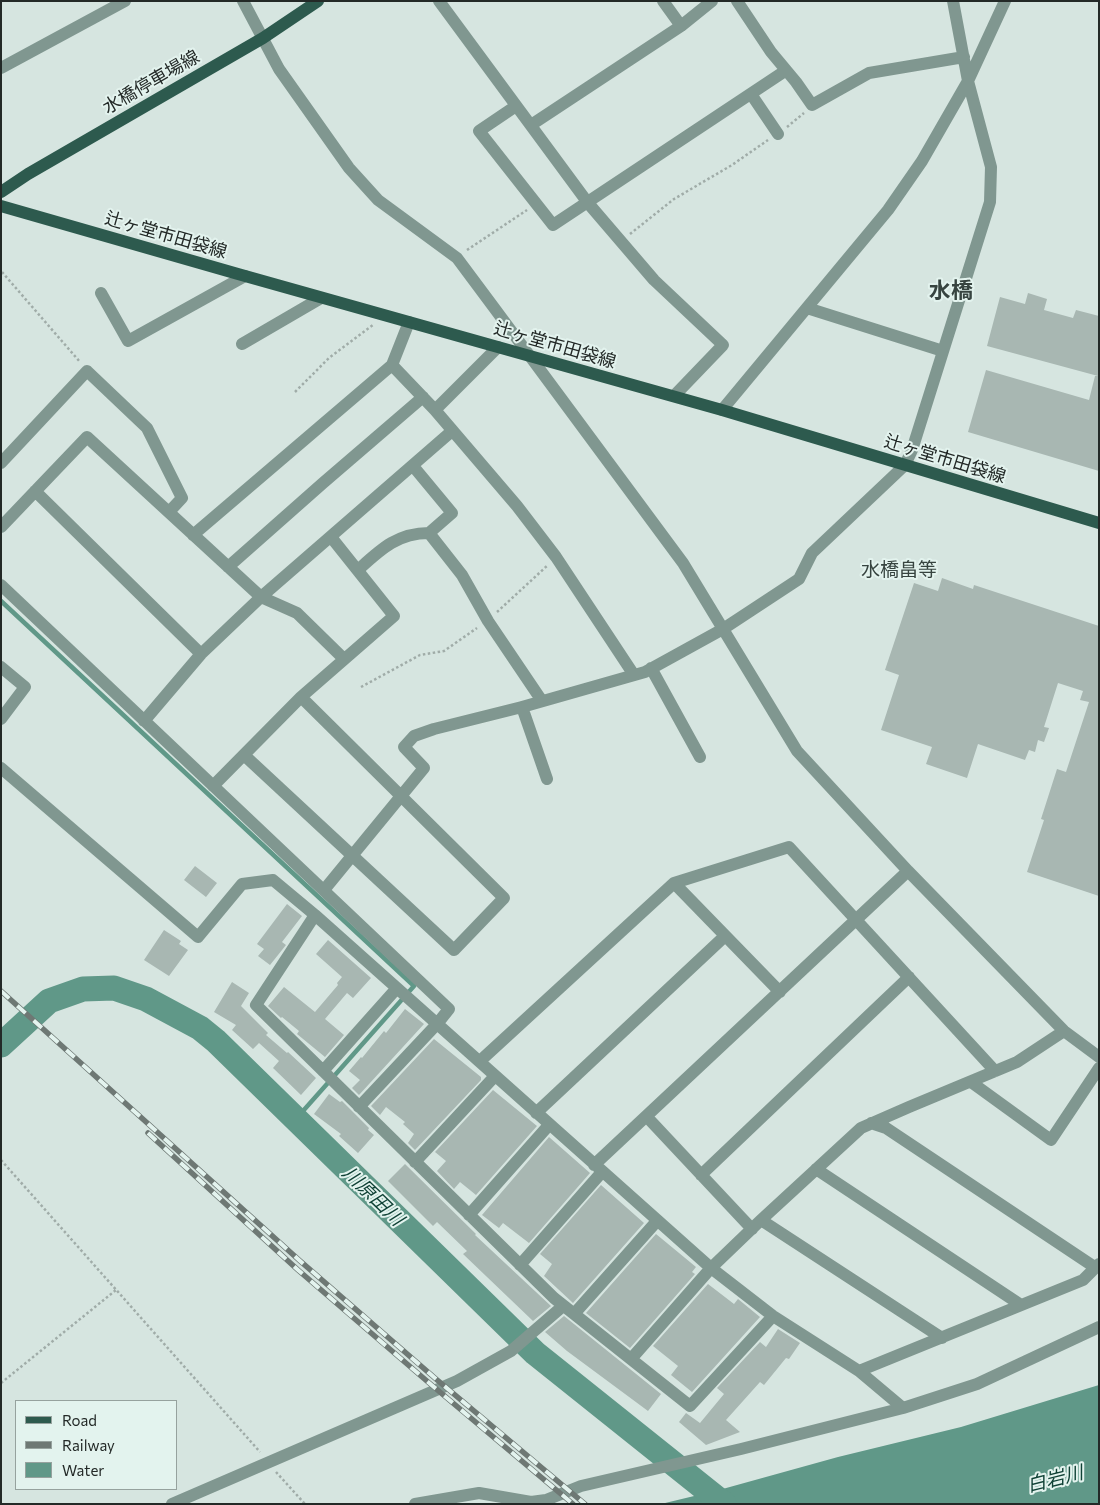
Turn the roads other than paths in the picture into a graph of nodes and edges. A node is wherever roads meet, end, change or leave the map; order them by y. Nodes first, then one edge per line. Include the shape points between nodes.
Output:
1 (125, 1) edge
2 (243, 1) edge
3 (318, 1) edge
4 (440, 1) edge
5 (663, 1) edge
6 (712, 1) edge
7 (737, 1) edge
8 (953, 1) edge
9 (1006, 1) edge
10 (681, 26) junction
11 (263, 38) junction
12 (964, 58) junction
13 (1, 68) edge
14 (785, 71) junction
15 (968, 82) junction
16 (751, 94) junction
17 (516, 106) junction
18 (531, 124) junction
19 (778, 134) road end
20 (1, 192) edge
21 (588, 203) junction
22 (1, 206) edge
23 (245, 276) junction
24 (101, 293) dead end
25 (321, 298) junction
26 (807, 308) junction
27 (409, 322) junction
28 (242, 344) dead end
29 (498, 347) junction
30 (943, 351) junction
31 (528, 355) junction
32 (392, 365) junction
33 (674, 396) junction
34 (423, 397) junction
35 (435, 410) junction
36 (722, 410) junction
37 (452, 431) junction
38 (1, 464) edge
39 (905, 465) junction
40 (413, 466) junction
41 (35, 491) junction
42 (169, 512) junction
43 (1099, 523) edge
44 (1, 527) edge
45 (429, 533) junction
46 (193, 534) junction
47 (331, 537) junction
48 (228, 567) junction
49 (358, 570) junction
50 (1, 585) edge
51 (261, 597) junction
52 (722, 629) junction
53 (201, 654) junction
54 (344, 659) junction
55 (1, 667) edge
56 (651, 668) junction
57 (634, 675) junction
58 (301, 697) junction
59 (542, 701) junction
60 (522, 707) junction
61 (1, 719) edge
62 (144, 721) junction
63 (244, 755) junction
64 (700, 757) dead end
65 (1, 768) edge
66 (547, 779) dead end
67 (213, 786) junction
68 (401, 796) junction
69 (353, 855) junction
70 (908, 871) junction
71 (674, 883) junction
72 (324, 890) junction
73 (315, 915) junction
74 (856, 920) junction
75 (725, 936) junction
76 (909, 978) junction
77 (398, 988) junction
78 (780, 992) junction
79 (438, 1024) junction
80 (1064, 1031) junction
81 (1099, 1056) edge
82 (480, 1061) junction
83 (1099, 1068) edge
84 (323, 1071) junction
85 (995, 1071) junction
86 (495, 1076) junction
87 (971, 1082) junction
88 (360, 1107) junction
89 (536, 1113) junction
90 (646, 1117) junction
91 (871, 1123) junction
92 (549, 1125) junction
93 (415, 1162) junction
94 (598, 1169) junction
95 (816, 1169) junction
96 (700, 1174) junction
97 (469, 1215) junction
98 (658, 1221) junction
99 (756, 1224) junction
100 (520, 1265) junction
101 (1097, 1266) edge
102 (711, 1268) junction
103 (1021, 1305) junction
104 (568, 1310) junction
105 (773, 1316) junction
106 (1099, 1327) edge
107 (942, 1338) junction
108 (631, 1359) junction
109 (859, 1371) junction
110 (903, 1408) junction
111 (172, 1504) edge
112 (415, 1504) edge

1 - 13 street
2 - 11 street
3 - 11 main road, 水橋停車場線
4 - 17 street
5 - 10 street
6 - 10 street
7 - 14 street
8 - 12 street
9 - 15 street
10 - 18 street
11 - 20 main road, 水橋停車場線
11 - 31 street via 279,69 349,168 378,200 457,258
12 - 14 street via 869,73 812,105
12 - 15 street
14 - 16 street
15 - 26 street via 922,161 888,210
15 - 30 street via 991,167 990,202
16 - 19 street
16 - 21 street
17 - 18 street
17 - 21 street via 480,131 553,225
18 - 21 street
21 - 33 street via 654,280 723,345
22 - 23 main road, 辻ヶ堂市田袋線
23 - 24 street via 128,341
23 - 25 main road, 辻ヶ堂市田袋線
25 - 27 main road, 辻ヶ堂市田袋線
25 - 28 street
26 - 30 street
26 - 36 street
27 - 29 main road, 辻ヶ堂市田袋線
27 - 32 street
29 - 31 main road, 辻ヶ堂市田袋線
29 - 35 street
30 - 39 street
31 - 33 main road, 辻ヶ堂市田袋線
31 - 52 street via 683,563
32 - 34 street
32 - 46 street
33 - 36 main road, 辻ヶ堂市田袋線
34 - 35 street
34 - 48 street
35 - 37 street
36 - 39 main road, 辻ヶ堂市田袋線
37 - 40 street
37 - 57 street via 556,557
38 - 42 street via 87,371 147,428 182,498
39 - 43 main road, 辻ヶ堂市田袋線
39 - 52 street via 812,553 799,579
40 - 45 street via 452,513
40 - 47 street
41 - 42 street via 87,437
41 - 44 street
41 - 53 street
42 - 46 street
45 - 49 street via 417,533 388,543
45 - 59 street via 462,575 488,621
46 - 48 street
47 - 49 street
47 - 51 street
48 - 51 street
49 - 54 street via 394,616
50 - 62 street
51 - 53 street
51 - 54 street via 297,613
52 - 56 street
52 - 70 street via 797,751
53 - 62 street
54 - 58 street
55 - 61 street via 25,687
56 - 57 street
56 - 64 street
57 - 59 street
58 - 63 street
58 - 68 street
59 - 60 street
60 - 66 street
60 - 68 street via 414,736 404,746 424,768
62 - 67 street
63 - 67 street
63 - 69 street
65 - 73 street via 198,937 242,884 273,880
67 - 72 street
68 - 69 street
68 - 69 street via 504,898 454,950
69 - 72 street
70 - 74 street
70 - 80 street
71 - 74 street via 788,847
71 - 75 street
71 - 82 street
72 - 79 street via 449,1009
73 - 77 street
73 - 84 street via 256,1005
74 - 76 street
74 - 78 street
75 - 78 street
75 - 89 street
76 - 85 street
76 - 96 street
77 - 79 street
77 - 84 street
78 - 90 street
79 - 82 street
79 - 88 street
80 - 81 street
80 - 85 street via 1016,1062
82 - 86 street
83 - 87 street via 1051,1140
84 - 88 street
85 - 87 street
86 - 89 street
86 - 93 street
87 - 91 street
88 - 93 street
89 - 92 street
90 - 94 street
90 - 96 street
91 - 95 street via 861,1128
91 - 101 street via 886,1128
92 - 94 street
92 - 97 street
93 - 97 street
94 - 98 street
94 - 100 street
95 - 99 street
95 - 103 street
96 - 99 street
97 - 100 street
98 - 102 street
98 - 104 street
99 - 102 street
99 - 107 street
100 - 104 street
101 - 103 street via 1083,1280
102 - 105 street
102 - 108 street
103 - 107 street
104 - 108 street
104 - 111 street via 511,1352 457,1381
105 - 108 street via 690,1406
105 - 109 street
106 - 110 street via 977,1384
107 - 109 street
109 - 110 street
110 - 112 street via 581,1486 546,1500 531,1502 479,1493

